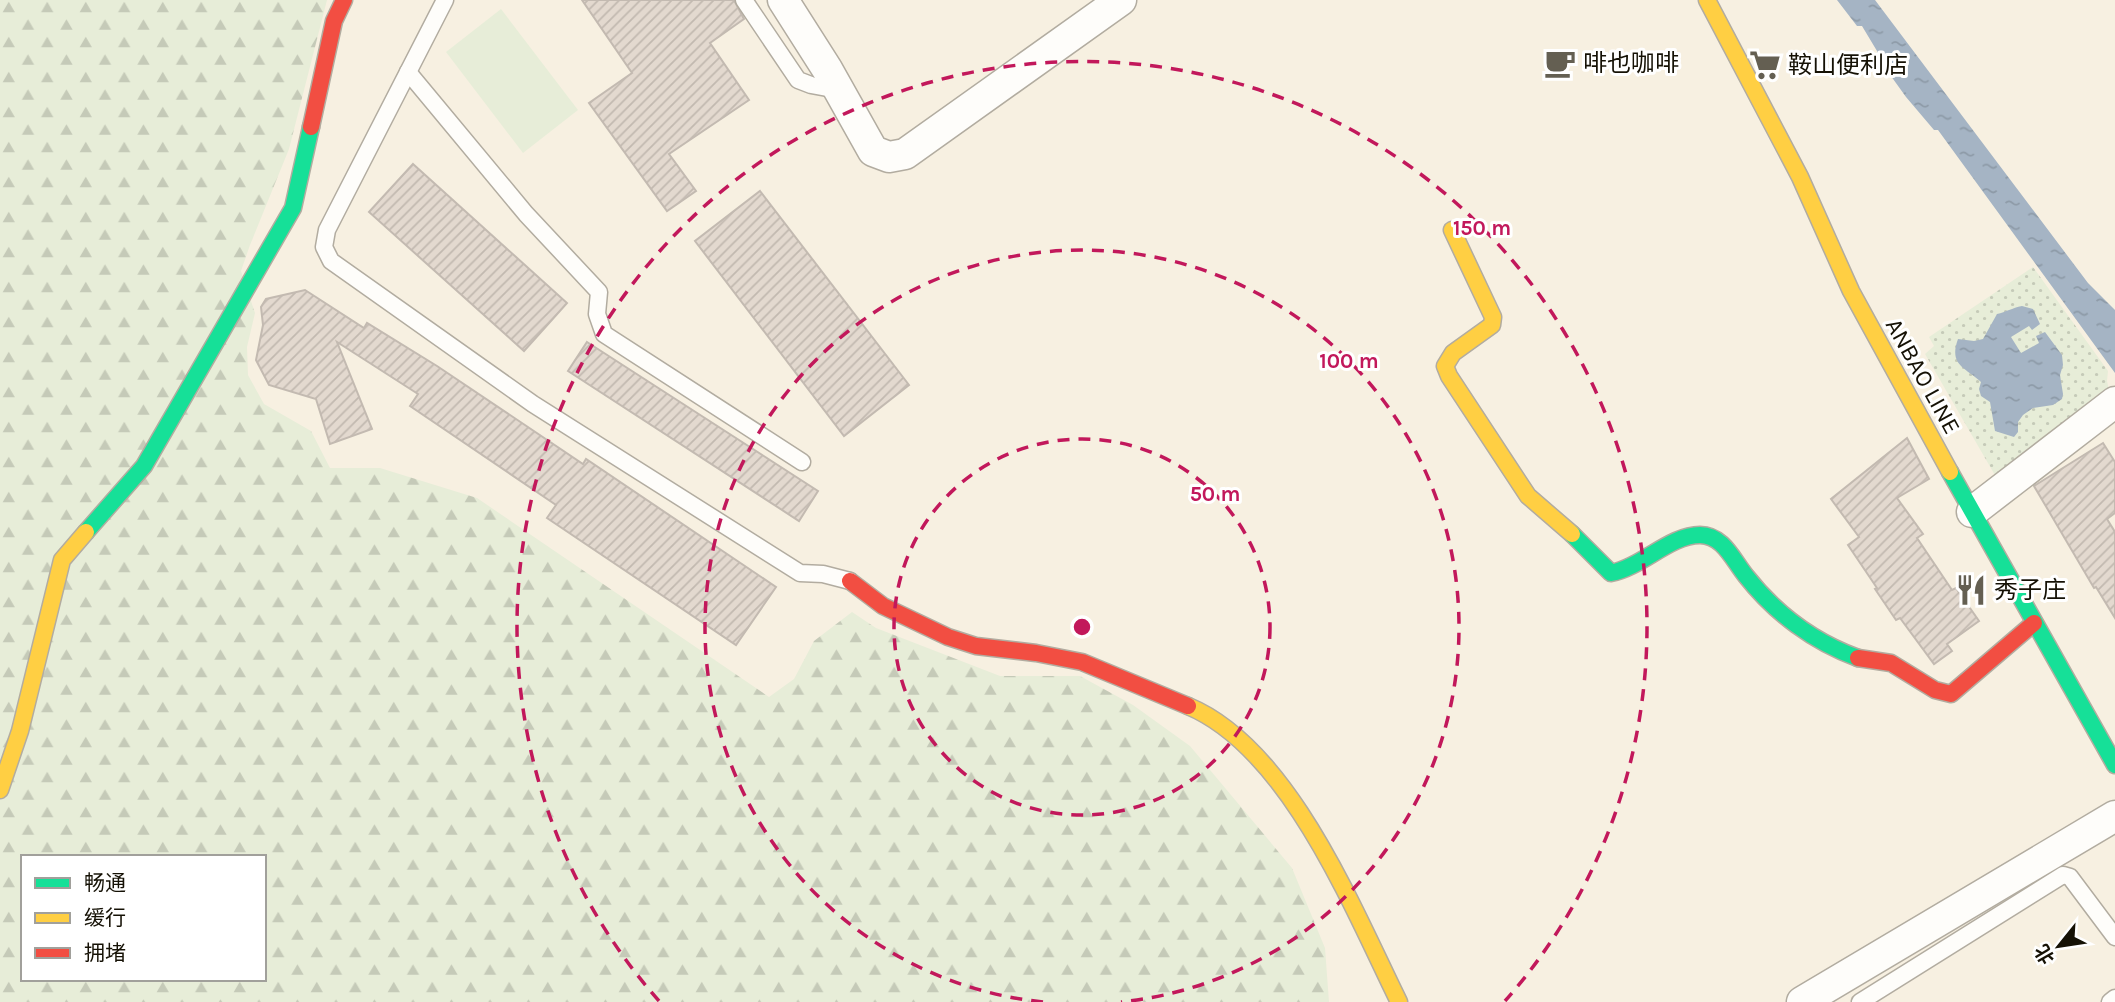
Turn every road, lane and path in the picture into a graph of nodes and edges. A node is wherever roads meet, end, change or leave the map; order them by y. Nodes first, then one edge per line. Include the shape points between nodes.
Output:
1 (344, 0) edge
2 (445, 0) edge
3 (744, 0) edge
4 (783, 0) edge
5 (1121, 0) edge
6 (1707, 0) edge
7 (408, 72) junction
8 (838, 90) junction
9 (1452, 230) dead end
10 (2115, 402) edge
11 (802, 462) dead end
12 (1972, 512) junction
13 (850, 581) joint
14 (2034, 623) junction
15 (2115, 765) edge
16 (0, 790) edge
17 (2115, 816) edge
18 (2115, 937) edge
19 (2115, 998) edge
20 (1399, 1002) edge
21 (1802, 1002) edge
22 (1860, 1002) edge
23 (2110, 1002) edge

1 - 16 street via 334,21 293,208 144,466 62,560 20,731
2 - 7 lane
3 - 8 lane via 798,80
4 - 8 street
5 - 8 street via 905,155 889,157 873,151
6 - 12 street, ANBAO LINE via 1800,177 1851,291
7 - 11 lane via 526,214 599,292 597,314 604,334
7 - 13 lane via 327,230 324,247 331,261 533,404 800,573
9 - 14 street via 1493,317 1492,325 1453,353 1446,366 1449,376 1528,496 1611,573 1624,572 1692,535 1713,537 1774,606 1811,637 1863,660 1890,663 1940,694 1951,694
10 - 12 street
12 - 14 street, ANBAO LINE
13 - 20 street via 883,606 948,637 976,646 1082,662 1193,708 1239,738 1282,786 1331,866
14 - 15 street, ANBAO LINE
17 - 21 street
18 - 22 lane via 2070,877 2063,875
19 - 23 lane

